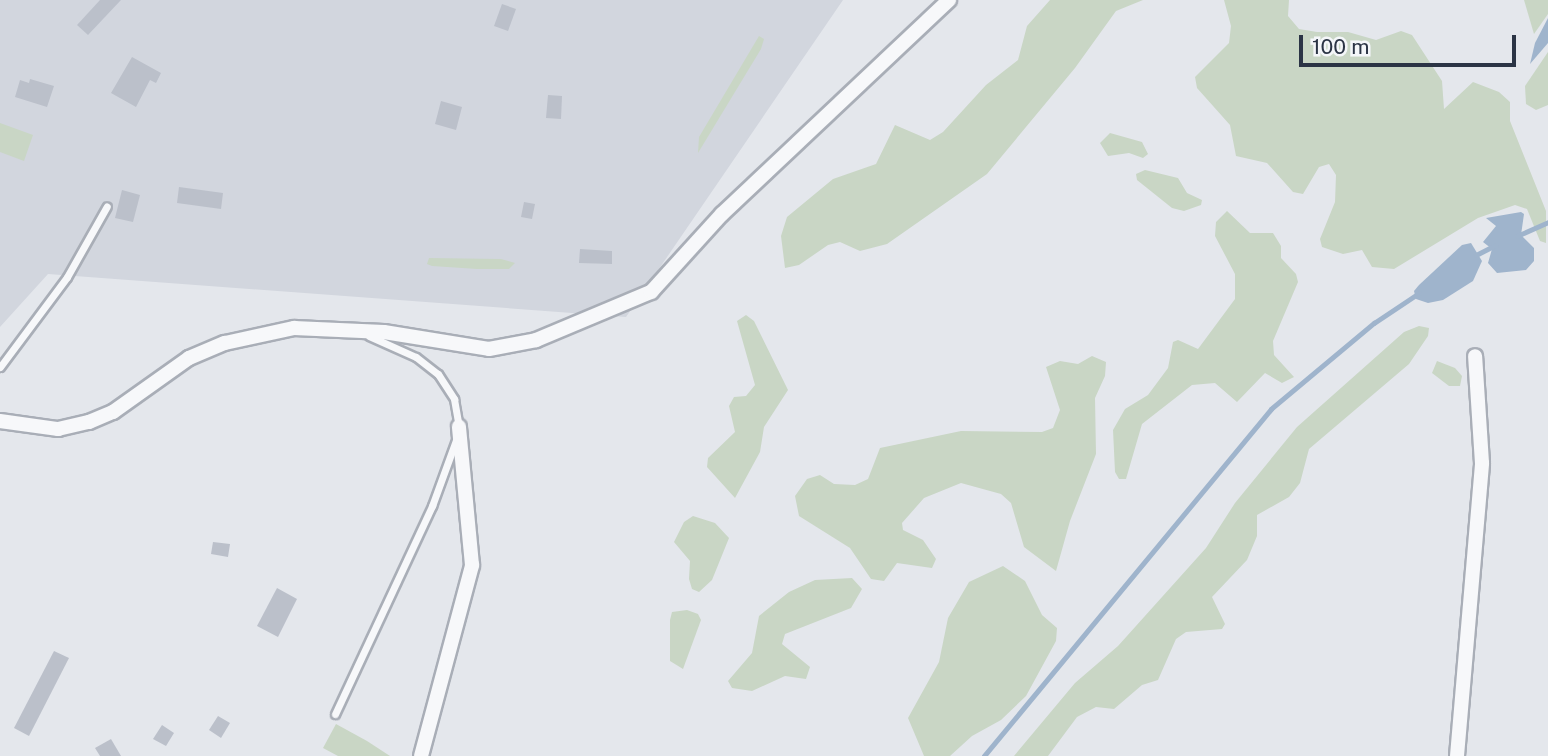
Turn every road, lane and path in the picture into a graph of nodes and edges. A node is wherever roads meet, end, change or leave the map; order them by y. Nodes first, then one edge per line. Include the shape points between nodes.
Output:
1 (949, 0) edge
2 (107, 206) dead end
3 (358, 332) junction
4 (1475, 356) dead end
5 (0, 367) edge
6 (0, 421) edge
7 (459, 427) junction
8 (335, 714) dead end
9 (421, 756) edge
10 (1457, 756) edge

1 - 3 street via 722,214 651,292 536,340 506,347 489,349
2 - 5 lane via 67,277
3 - 6 street via 293,328 225,343 189,358 113,412 89,422 58,429
3 - 7 lane via 388,342 438,374 454,399
4 - 10 street via 1482,463
7 - 8 lane via 432,506
7 - 9 street via 472,565

